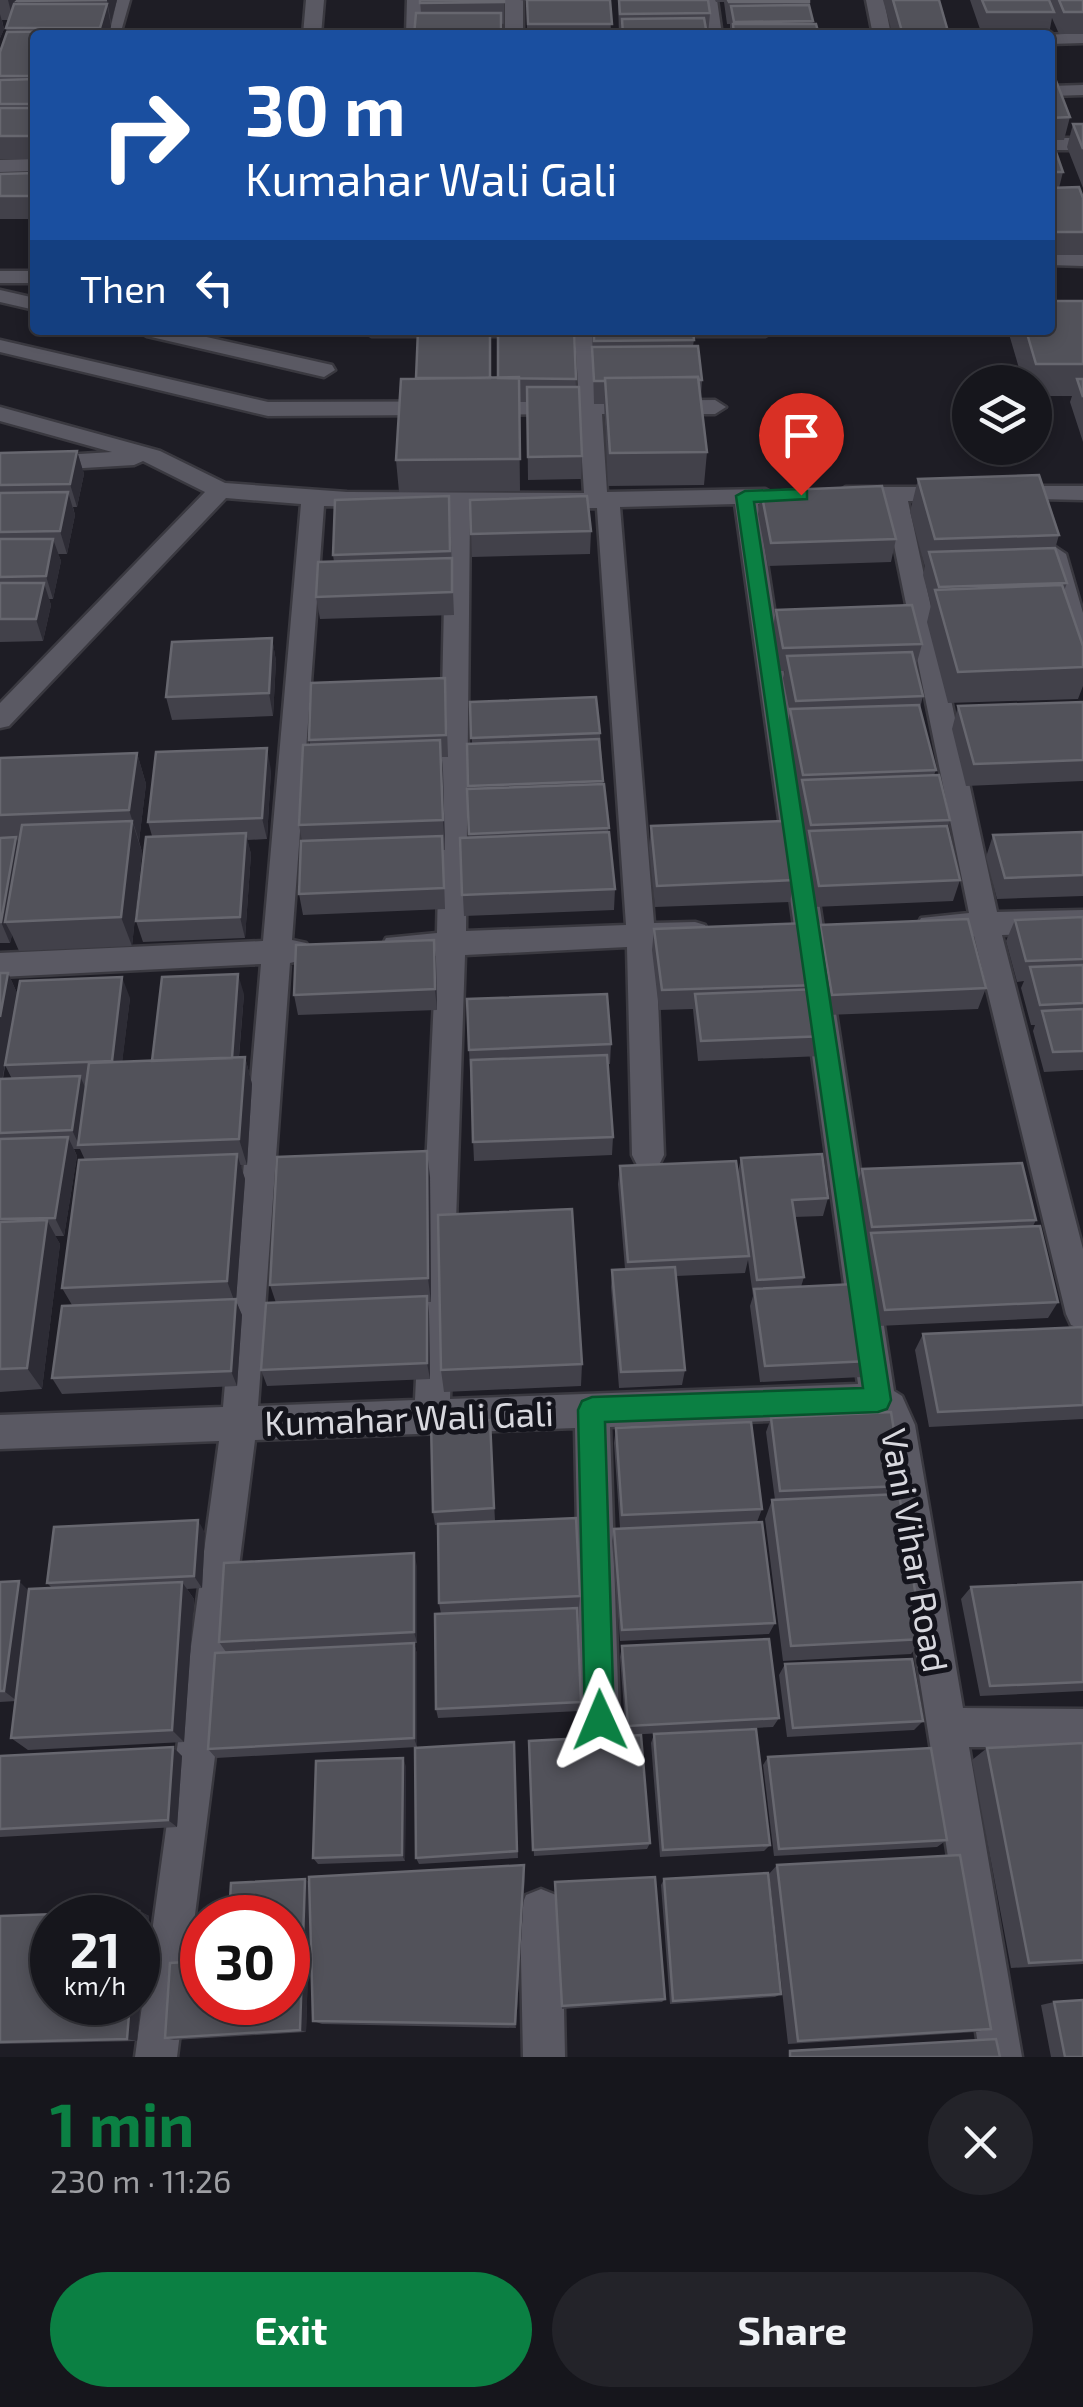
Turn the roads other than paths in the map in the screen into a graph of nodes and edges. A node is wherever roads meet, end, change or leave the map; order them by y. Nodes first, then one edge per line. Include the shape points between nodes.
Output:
1 (121, 0) edge
2 (315, 0) edge
3 (416, 0) edge
4 (514, 0) edge
5 (708, 0) edge
6 (874, 0) edge
7 (112, 30) edge
8 (312, 30) edge
9 (415, 30) edge
10 (514, 30) edge
11 (712, 30) edge
12 (881, 30) edge
13 (1083, 38) edge
14 (1055, 39) edge
15 (1055, 90) edge
16 (1083, 90) edge
17 (1055, 144) edge
18 (1083, 144) edge
19 (0, 166) edge
20 (30, 166) edge
21 (1055, 260) edge
22 (1083, 260) edge
23 (0, 277) edge
24 (30, 277) edge
25 (0, 296) edge
26 (30, 303) edge
27 (169, 335) edge
28 (585, 335) edge
29 (0, 346) edge
30 (324, 370) dead end
31 (588, 406) junction
32 (715, 407) dead end
33 (0, 414) edge
34 (152, 456) junction
35 (0, 466) edge
36 (220, 490) junction
37 (1083, 493) edge
38 (820, 494) edge
39 (896, 494) junction
40 (782, 495) edge
41 (745, 496) junction
42 (314, 498) junction
43 (602, 500) junction
44 (458, 501) junction
45 (1042, 511) junction
46 (1083, 656) edge
47 (0, 719) edge
48 (1083, 922) edge
49 (985, 924) junction
50 (906, 927) edge
51 (847, 929) edge
52 (798, 930) junction
53 (715, 932) edge
54 (641, 934) junction
55 (451, 943) junction
56 (374, 947) edge
57 (316, 950) edge
58 (277, 952) junction
59 (0, 965) edge
60 (648, 1156) dead end
61 (1083, 1314) edge
62 (878, 1400) junction
63 (592, 1410) junction
64 (432, 1416) junction
65 (238, 1424) junction
66 (0, 1432) edge
67 (600, 1720) dead end
68 (948, 1727) junction
69 (1083, 1728) edge
70 (541, 1910) dead end
71 (156, 2057) edge
72 (544, 2057) edge
73 (1001, 2057) edge

1 - 7 street
2 - 8 street
3 - 9 street
4 - 10 street
5 - 11 street
6 - 12 street
13 - 14 street
15 - 16 street
17 - 18 street
19 - 20 street
21 - 22 street
23 - 24 street
25 - 26 street
27 - 30 street
28 - 31 street
29 - 31 street via 268,409
31 - 32 street
31 - 43 street
33 - 34 street
34 - 35 street
34 - 36 street
36 - 42 street
36 - 47 street
37 - 45 street
38 - 39 street
39 - 45 street
39 - 49 street
40 - 41 street
41 - 43 street
41 - 52 street, Vani Vihar Road
42 - 44 street
42 - 58 street
43 - 44 street
43 - 54 street
44 - 55 street
45 - 46 street
48 - 49 street
49 - 50 street
49 - 61 street
51 - 52 street
52 - 62 street, Vani Vihar Road
53 - 54 street
54 - 55 street
54 - 60 street
55 - 56 street
55 - 64 street
57 - 58 street
58 - 59 street
58 - 65 street
62 - 63 street, Kumahar Wali Gali
62 - 68 street, Vani Vihar Road via 890,1408 896,1425
63 - 64 street, Kumahar Wali Gali
63 - 67 street
64 - 65 street, Kumahar Wali Gali
65 - 66 street, Kumahar Wali Gali
65 - 71 street
68 - 69 street
68 - 73 street, Vani Vihar Road
70 - 72 street

